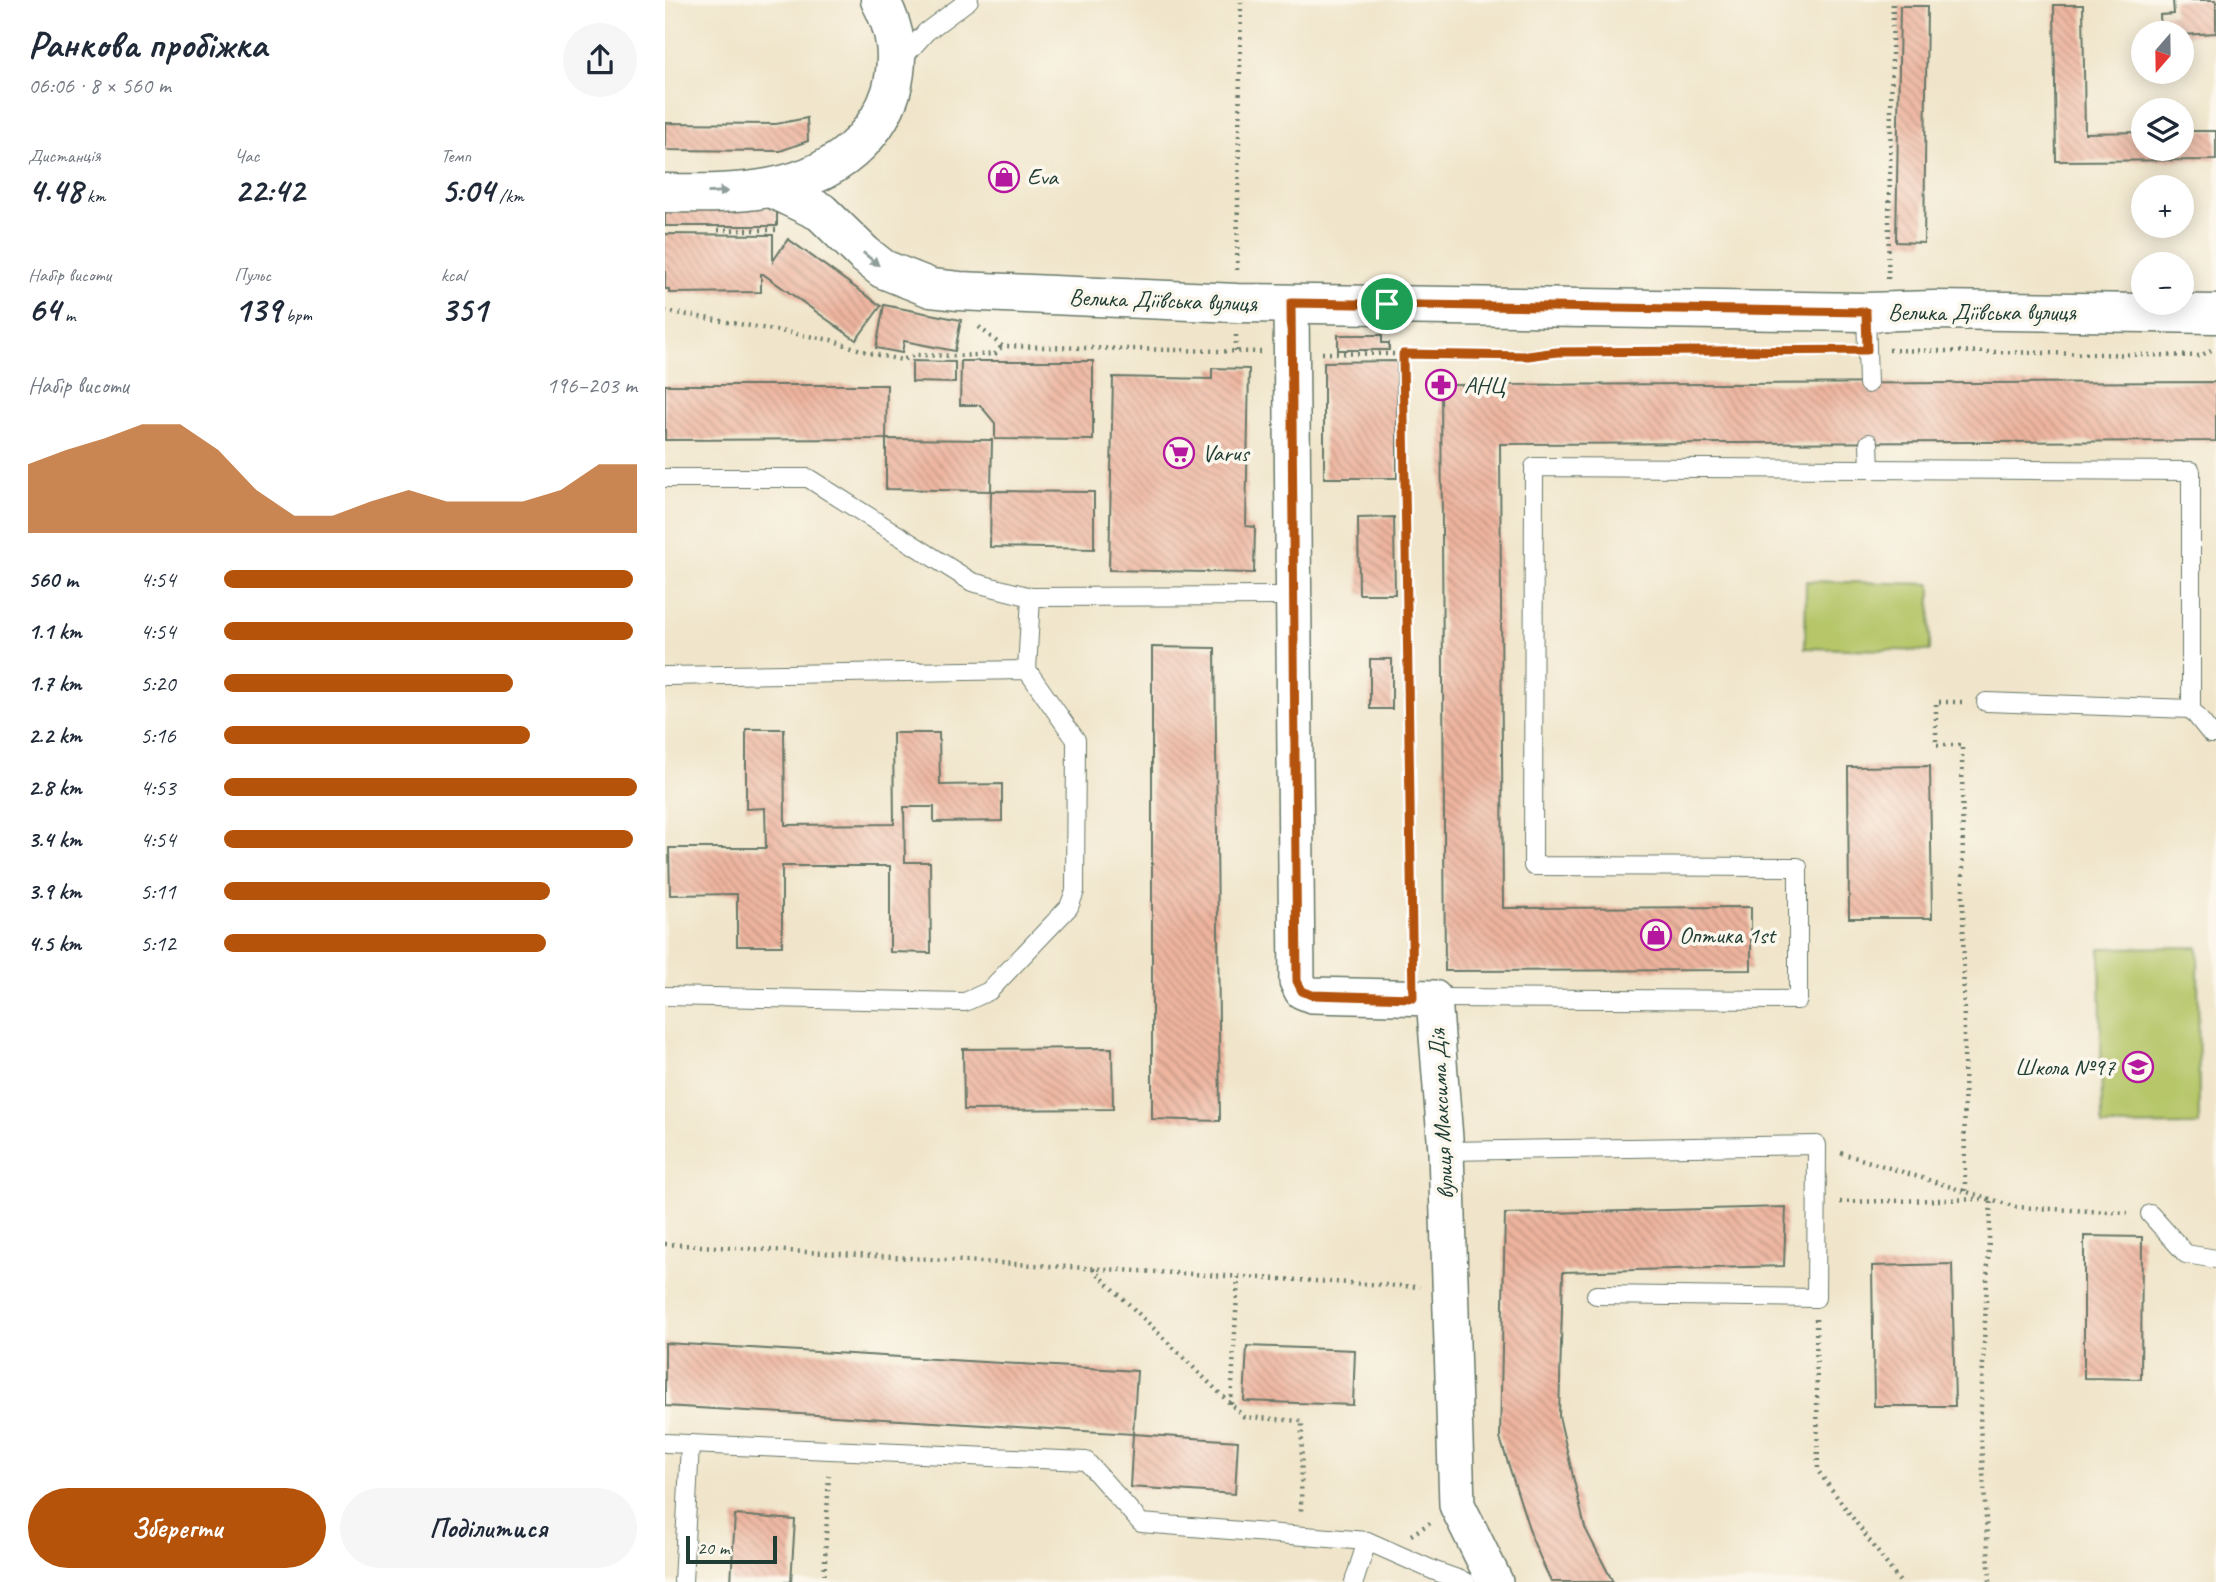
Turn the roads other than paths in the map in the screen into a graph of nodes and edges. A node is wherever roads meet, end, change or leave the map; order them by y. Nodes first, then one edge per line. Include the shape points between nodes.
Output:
1 (880, 0) edge
2 (969, 0) edge
3 (896, 73) junction
4 (771, 188) junction
5 (665, 193) edge
6 (1291, 303) junction
7 (1877, 312) junction
8 (2216, 314) edge
9 (1868, 384) dead end
10 (1869, 443) dead end
11 (1870, 469) junction
12 (665, 478) edge
13 (1294, 596) junction
14 (1031, 597) junction
15 (1027, 670) junction
16 (665, 676) edge
17 (1986, 702) road end
18 (2191, 709) junction
19 (2216, 734) edge
20 (665, 996) edge
21 (1423, 998) junction
22 (1446, 1151) junction
23 (2150, 1214) road end
24 (2216, 1259) edge
25 (1596, 1295) dead end
26 (665, 1443) edge
27 (690, 1444) junction
28 (1367, 1541) junction
29 (683, 1582) edge
30 (1354, 1582) edge
31 (1466, 1582) edge
32 (1495, 1582) edge

1 - 3 main road, Велика Діївська вулиця via 897,43
2 - 3 lane, Велика Діївська вулиця via 913,44
3 - 4 main road, Велика Діївська вулиця via 887,104 871,131 838,163 808,178
5 -> 4 main road, Велика Діївська вулиця
4 -> 6 main road, Велика Діївська вулиця via 821,212 883,269 930,288 1011,295
6 - 7 main road, Велика Діївська вулиця
6 - 13 street, вулиця Максима Дія
7 - 8 main road, Велика Діївська вулиця
7 - 9 lane via 1867,350
10 - 11 lane
11 - 18 lane via 2191,471
11 - 21 lane via 1534,467 1533,866 1798,867 1798,1000
12 - 14 lane via 808,478 972,582
13 - 14 lane
13 - 21 street, вулиця Максима Дія via 1297,981 1302,991 1312,995
14 - 15 lane
15 - 16 lane
15 - 20 lane via 1076,740 1075,891 1069,907 989,991 965,1002
17 - 18 lane
18 - 19 lane via 2211,734
21 - 22 street, вулиця Максима Дія
22 - 25 lane via 1817,1146 1816,1298
22 - 32 street, вулиця Максима Дія via 1457,1505
23 - 24 lane via 2186,1254
26 - 27 lane
27 - 28 lane via 1086,1461 1141,1523
27 - 29 lane
28 - 30 lane
28 - 31 lane

